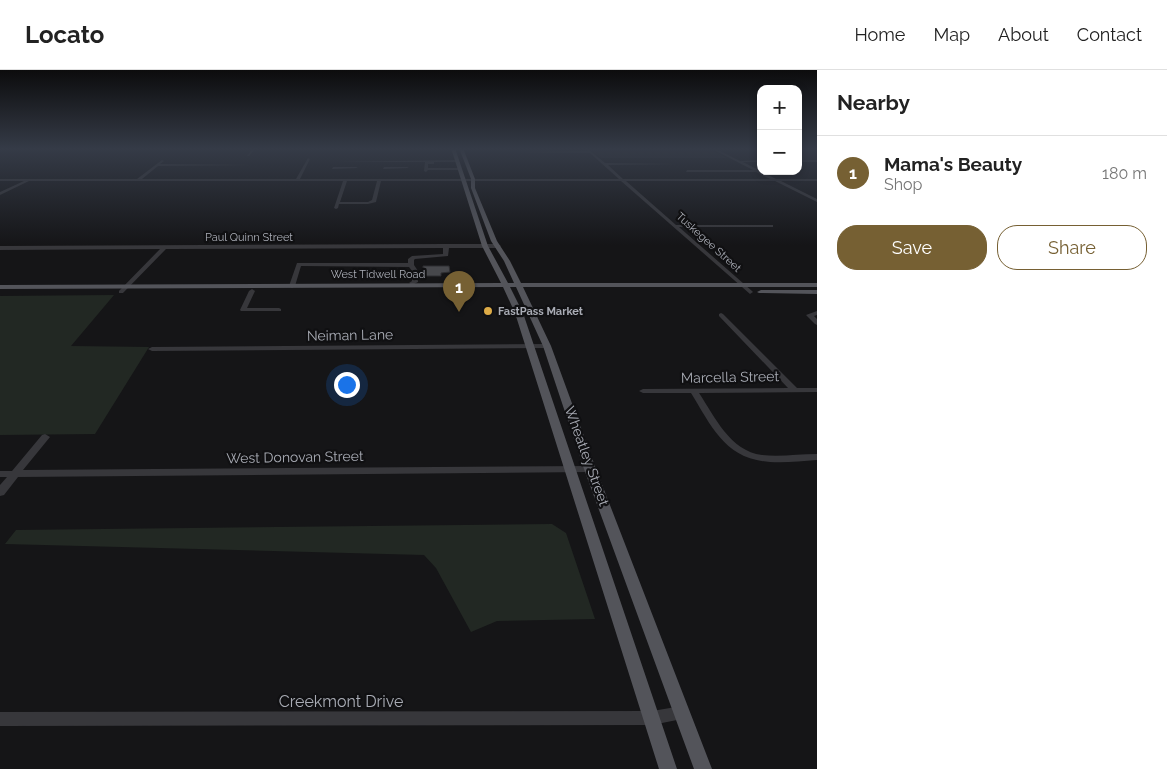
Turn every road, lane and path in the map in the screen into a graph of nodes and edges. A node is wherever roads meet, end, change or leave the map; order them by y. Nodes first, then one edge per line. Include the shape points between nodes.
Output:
1 (345, 180) edge
2 (379, 180) edge
3 (472, 180) edge
4 (623, 180) edge
5 (28, 181) edge
6 (463, 181) edge
7 (718, 181) edge
8 (776, 181) junction
9 (792, 181) edge
10 (0, 194) edge
11 (468, 197) junction
12 (477, 197) junction
13 (817, 201) edge
14 (475, 219) junction
15 (485, 219) junction
16 (677, 226) junction
17 (771, 226) dead end
18 (446, 246) junction
19 (484, 246) junction
20 (498, 246) junction
21 (0, 248) edge
22 (164, 248) junction
23 (412, 267) junction
24 (292, 284) junction
25 (817, 285) edge
26 (127, 286) junction
27 (412, 286) junction
28 (631, 286) junction
29 (742, 286) junction
30 (0, 287) edge
31 (38, 287) junction
32 (218, 289) junction
33 (513, 289) junction
34 (252, 291) junction
35 (121, 292) junction
36 (638, 292) junction
37 (750, 292) junction
38 (817, 292) edge
39 (0, 293) edge
40 (28, 293) junction
41 (279, 310) dead end
42 (817, 313) edge
43 (721, 315) dead end
44 (817, 323) edge
45 (530, 346) junction
46 (547, 346) junction
47 (152, 350) dead end
48 (795, 390) junction
49 (817, 390) edge
50 (643, 391) dead end
51 (694, 391) junction
52 (44, 437) dead end
53 (817, 457) edge
54 (569, 468) junction
55 (590, 469) junction
56 (0, 474) edge
57 (14, 474) junction
58 (0, 492) edge
59 (682, 713) junction
60 (652, 718) junction
61 (0, 720) edge
62 (668, 769) edge
63 (703, 769) edge

1 - 2 street via 337,205 374,201
3 - 12 main road, Wheatley Street
4 - 16 street, Tuskegee Street
5 - 10 street
6 - 11 main road, Wheatley Street
7 - 8 street
8 - 9 street
8 - 13 street
11 - 12 main road
11 - 14 main road, Wheatley Street
12 - 15 main road, Wheatley Street
14 - 15 main road
14 - 19 main road, Wheatley Street
15 - 20 main road, Wheatley Street
16 - 17 street
16 - 29 street, Tuskegee Street
18 - 19 street, Paul Quinn Street
18 - 22 street, Paul Quinn Street
18 - 23 street via 446,255 414,257 411,259
19 - 20 street, Paul Quinn Street
19 - 33 main road, Wheatley Street
20 - 33 main road, Wheatley Street
21 - 22 street, Paul Quinn Street
22 - 26 street
23 - 24 street via 299,262
23 - 27 street via 415,282
24 - 27 main road, West Tidwell Road
24 - 32 main road, West Tidwell Road
25 - 29 main road, West Tidwell Road
26 - 31 main road, West Tidwell Road
26 - 32 main road, West Tidwell Road
26 - 35 street
27 - 33 main road, West Tidwell Road
27 - 34 main road, West Tidwell Road
28 - 29 main road, West Tidwell Road
28 - 33 main road, West Tidwell Road
28 - 36 main road
29 - 37 street, Tuskegee Street
30 - 31 main road, West Tidwell Road
31 - 40 main road
32 - 34 main road, West Tidwell Road
32 - 35 main road, West Tidwell Road
33 - 36 main road, West Tidwell Road
33 - 45 main road, Wheatley Street
33 - 46 main road, Wheatley Street
34 - 41 street via 243,310
35 - 40 main road, West Tidwell Road
36 - 37 main road, West Tidwell Road
37 - 38 main road, West Tidwell Road
39 - 40 main road, West Tidwell Road
42 - 44 street via 809,315
43 - 48 street
45 - 46 street, Neiman Lane
45 - 47 street, Neiman Lane
45 - 54 main road, Wheatley Street
46 - 55 main road, Wheatley Street
48 - 49 street, Marcella Street
48 - 51 street, Marcella Street
50 - 51 street, Marcella Street
51 - 53 street via 735,448 754,456
52 - 57 street
54 - 55 street, West Donovan Street
54 - 57 street, West Donovan Street
54 - 60 main road, Wheatley Street
55 - 59 main road, Wheatley Street
56 - 57 street, West Donovan Street
57 - 58 street
59 - 60 street, Creekmont Drive
59 - 63 main road, Wheatley Street
60 - 61 street, Creekmont Drive
60 - 62 main road, Wheatley Street

